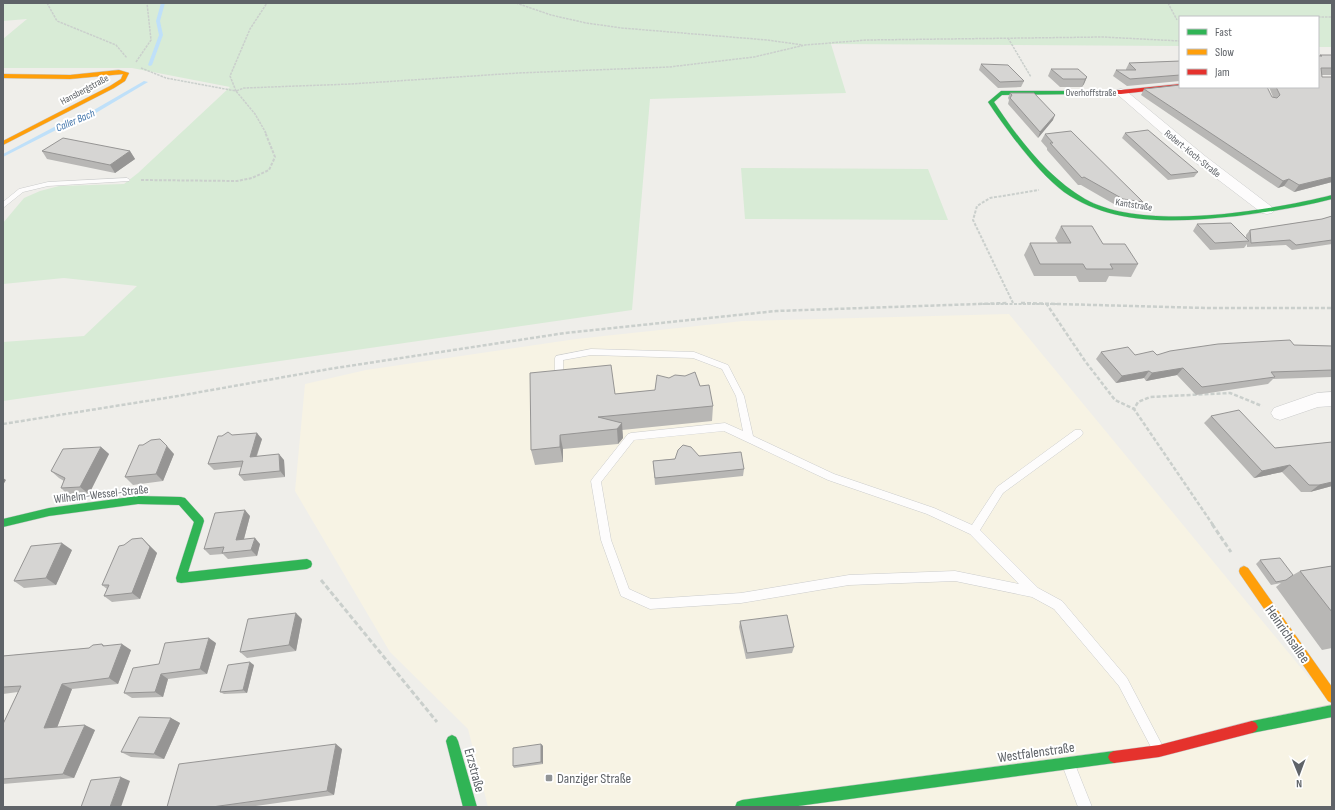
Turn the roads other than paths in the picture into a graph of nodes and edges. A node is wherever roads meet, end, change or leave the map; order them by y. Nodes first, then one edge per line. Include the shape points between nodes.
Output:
1 (3, 76) edge
2 (1179, 86) edge
3 (1121, 92) junction
4 (1001, 93) joint
5 (3, 143) edge
6 (127, 180) road end
7 (1332, 197) edge
8 (3, 206) edge
9 (1267, 210) junction
10 (560, 382) edge
11 (1332, 399) edge
12 (1280, 413) road end
13 (1078, 433) dead end
14 (749, 438) junction
15 (3, 523) edge
16 (974, 531) junction
17 (307, 564) road end
18 (1244, 570) road end
19 (1034, 592) junction
20 (1332, 697) edge
21 (1332, 711) edge
22 (452, 741) road end
23 (1159, 751) junction
24 (1067, 762) junction
25 (470, 807) edge
26 (742, 807) edge
27 (1085, 807) edge

1 - 5 street, Hansbergstraße via 70,77 126,73 123,80 112,87
2 - 3 street, Overhoffstraße
3 - 4 street, Overhoffstraße
3 - 9 street, Robert-Koch-Straße via 1200,159
4 - 9 street, Kantstraße via 991,102 996,110 1045,170 1061,186 1080,199 1116,214 1166,220
6 - 8 lane via 48,184 21,190
7 - 9 street, Kantstraße
10 - 14 lane via 559,358 591,352 694,355 725,367 740,396
11 - 12 street via 1317,400
13 - 16 lane via 1000,490
14 - 16 lane via 831,477 930,511
14 - 19 lane via 725,427 631,437 596,481 606,540 625,592 650,604 741,598 849,580 955,576
15 - 17 street, Wilhelm-Wessel-Straße via 49,512 138,500 181,501 199,521 181,578
16 - 19 lane
18 - 20 street, Heinrichsallee
19 - 23 lane via 1058,605 1123,682
21 - 23 street, Westfalenstraße via 1253,727
22 - 25 street, Erzstraße
23 - 24 street, Westfalenstraße
24 - 26 street, Westfalenstraße via 865,796
24 - 27 lane

